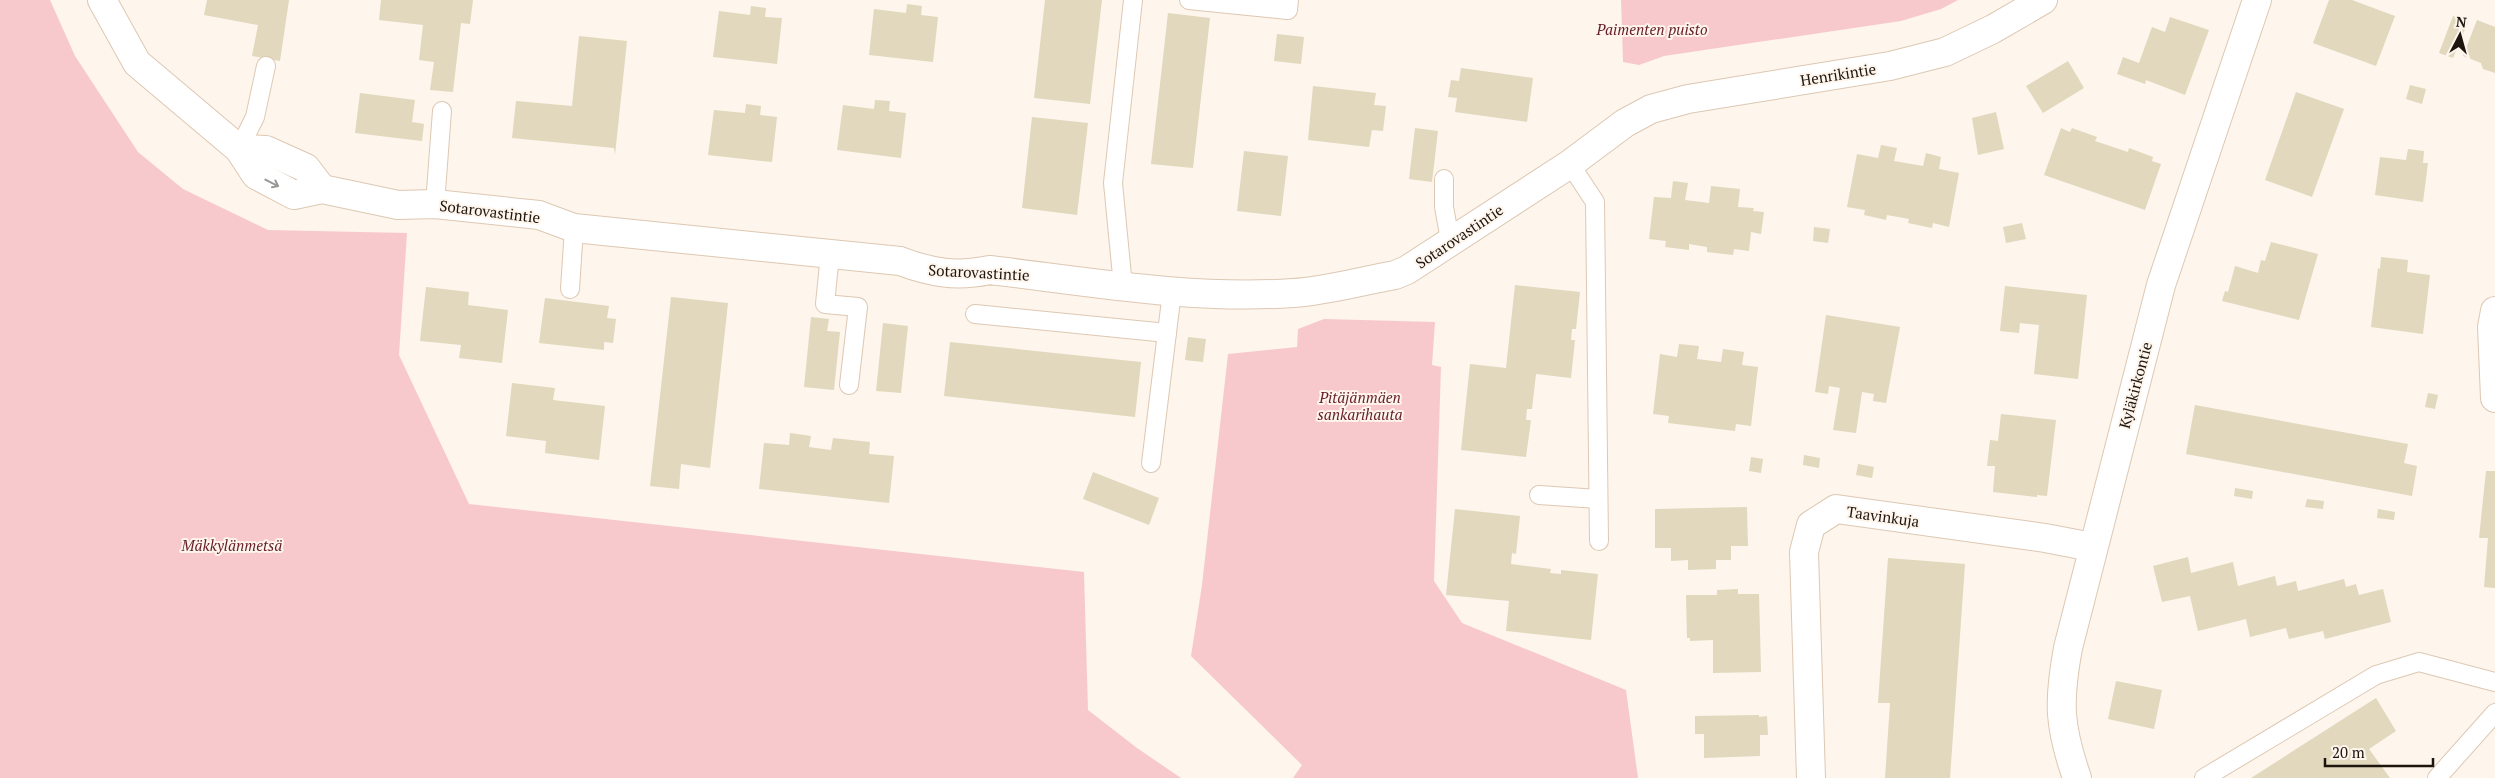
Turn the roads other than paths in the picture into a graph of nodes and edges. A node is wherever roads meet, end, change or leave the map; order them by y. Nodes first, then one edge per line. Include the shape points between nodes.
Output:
1 (102, 0) edge
2 (1134, 0) edge
3 (1189, 0) edge
4 (1289, 0) edge
5 (2043, 0) edge
6 (2257, 0) edge
7 (266, 66) dead end
8 (442, 111) dead end
9 (1624, 123) joint
10 (239, 149) junction
11 (1570, 164) junction
12 (1444, 179) dead end
13 (435, 204) junction
14 (574, 228) junction
15 (1450, 240) junction
16 (830, 254) junction
17 (1123, 286) junction
18 (570, 289) dead end
19 (1172, 292) junction
20 (2495, 311) edge
21 (975, 314) dead end
22 (1167, 333) junction
23 (849, 385) dead end
24 (2495, 398) edge
25 (1151, 463) dead end
26 (1539, 495) dead end
27 (1598, 498) junction
28 (1599, 541) dead end
29 (2092, 547) junction
30 (2495, 682) edge
31 (2495, 713) edge
32 (1810, 778) edge
33 (2077, 778) edge
34 (2204, 778) edge
35 (2438, 778) edge

1 - 10 street via 137,63
2 - 17 lane via 1113,183
3 - 4 lane via 1288,10
5 - 9 street, Henrikintie via 1946,52 1890,66 1688,99 1651,109
6 - 29 street, Kyläkirkontie via 2161,285
7 - 10 lane via 255,117
8 - 13 lane
9 - 11 street, Sotarovastintie
10 - 13 street, Sotarovastintie via 266,150 306,168 322,188 398,205
11 - 15 street, Sotarovastintie
11 - 27 lane via 1595,202
12 - 15 lane via 1444,208
13 - 14 street, Sotarovastintie via 539,215
14 - 16 street, Sotarovastintie
14 - 18 lane
15 - 19 street, Sotarovastintie via 1419,264 1394,275 1296,293
16 - 17 street, Sotarovastintie via 900,261 933,271 965,275 990,270
16 - 23 lane via 825,304 858,307
17 - 19 street, Sotarovastintie
19 - 22 lane
20 - 24 street via 2492,327
21 - 22 lane
22 - 25 lane
26 - 27 lane
27 - 28 lane
29 - 32 street, Taavinkuja via 1836,509 1811,525 1804,552
29 - 33 street, Kyläkirkontie via 2068,648 2060,703 2067,748
30 - 34 lane via 2419,662 2376,674
31 - 35 lane

